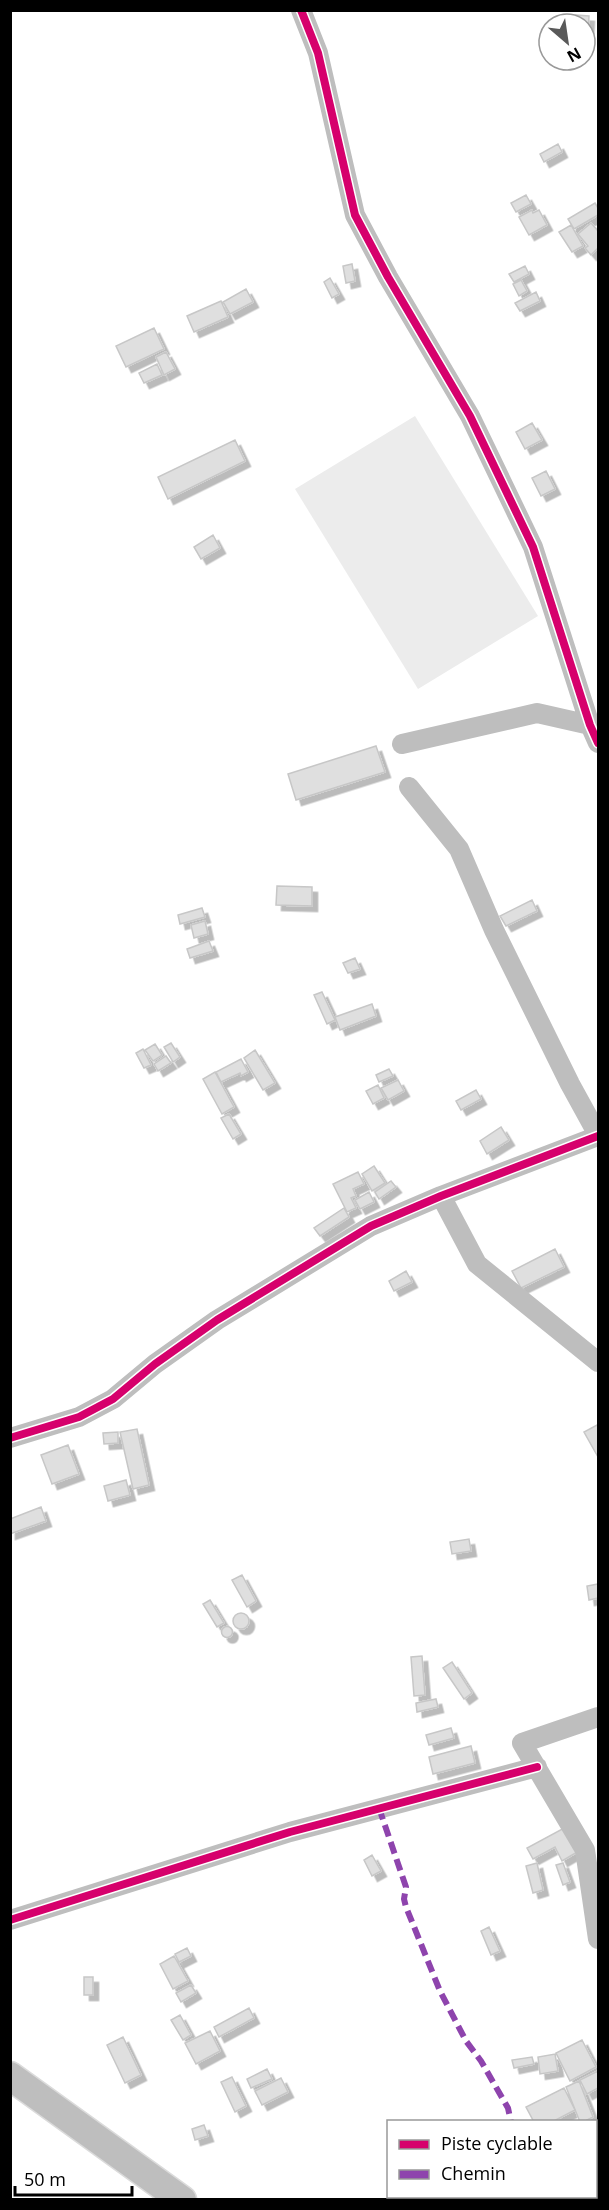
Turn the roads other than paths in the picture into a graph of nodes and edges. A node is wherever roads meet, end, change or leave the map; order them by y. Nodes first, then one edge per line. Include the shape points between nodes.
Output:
1 (301, 10) edge
2 (590, 725) junction
3 (598, 743) edge
4 (402, 744) dead end
5 (409, 787) dead end
6 (598, 1136) edge
7 (441, 1196) junction
8 (598, 1362) edge
9 (10, 1438) edge
10 (598, 1718) edge
11 (537, 1767) junction
12 (10, 1920) edge
13 (598, 1939) edge
14 (10, 2076) edge
15 (182, 2199) edge

1 - 2 street via 318,53 355,215 470,416 533,547
2 - 3 street
2 - 4 street via 537,713
5 - 6 street via 459,849 494,930
6 - 7 street
7 - 8 street via 477,1264
7 - 9 street via 371,1226 292,1273 217,1320 104,1404 79,1417
10 - 11 street via 522,1743
11 - 12 street via 290,1832
11 - 13 street via 585,1850
14 - 15 highway

